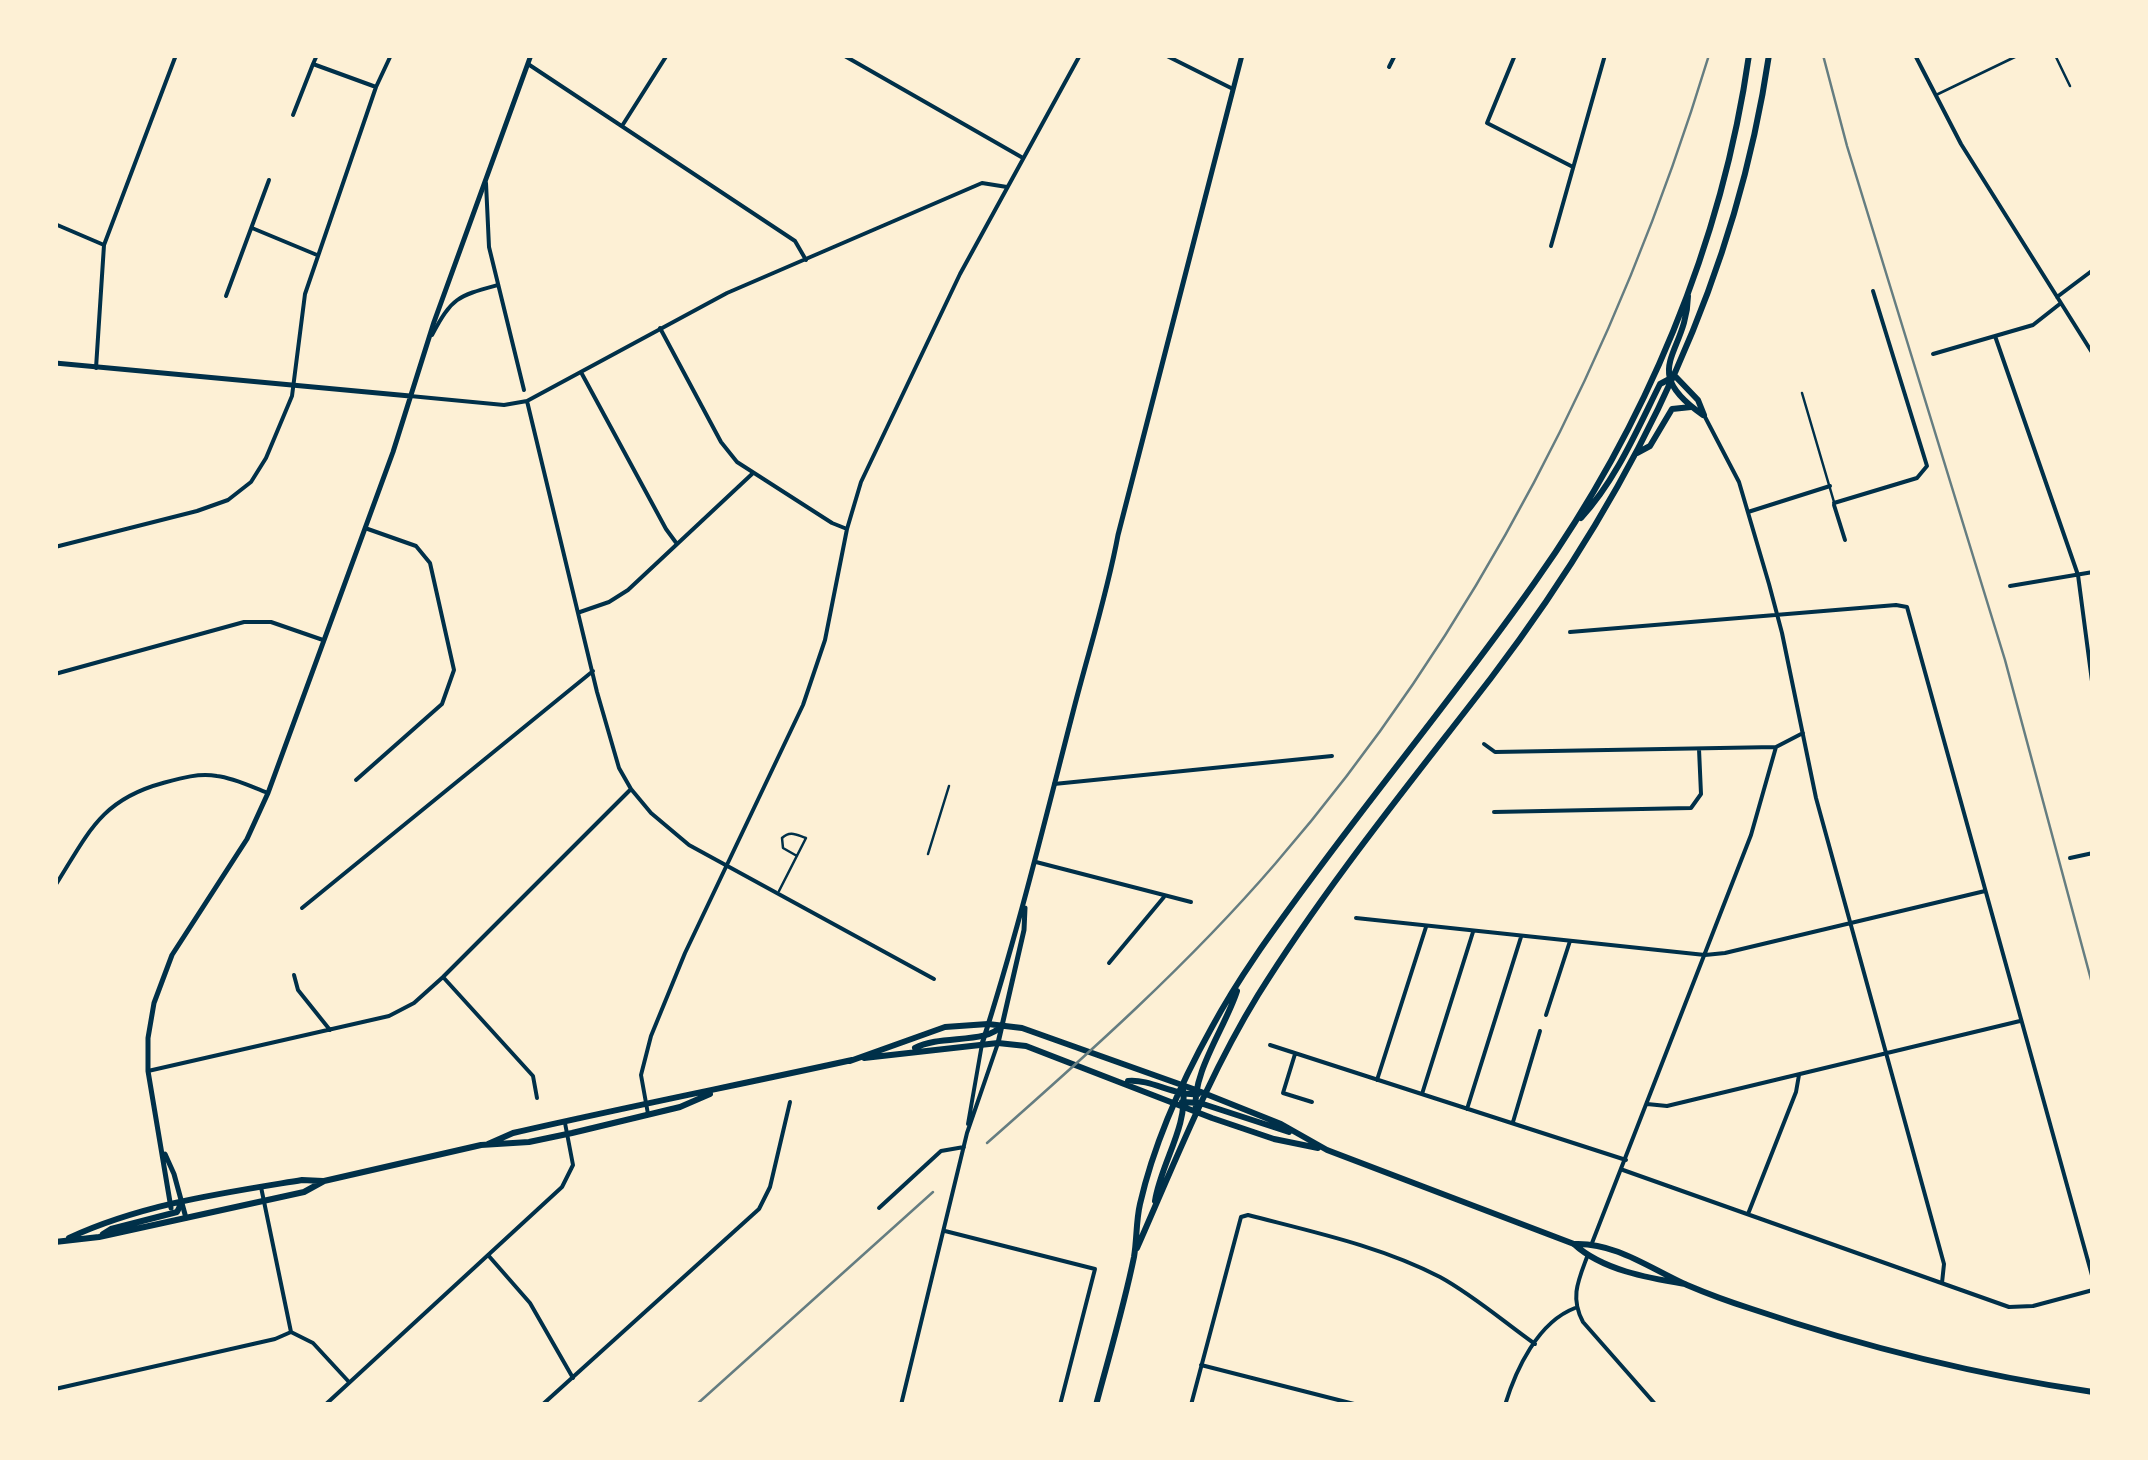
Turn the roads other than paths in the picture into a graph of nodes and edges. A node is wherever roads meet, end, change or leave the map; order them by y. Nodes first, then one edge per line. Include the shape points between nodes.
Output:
1 (176, 55) edge
2 (316, 55) edge
3 (390, 55) edge
4 (531, 55) edge
5 (667, 55) edge
6 (843, 55) edge
7 (1080, 55) edge
8 (1165, 55) edge
9 (1242, 55) edge
10 (1395, 55) edge
11 (1516, 55) edge
12 (1605, 55) edge
13 (1749, 55) edge
14 (1769, 55) edge
15 (1915, 55) edge
16 (2019, 55) edge
17 (2055, 55) edge
18 (313, 64) junction
19 (528, 64) junction
20 (1389, 67) dead end
21 (2070, 86) dead end
22 (376, 87) junction
23 (1233, 90) junction
24 (1935, 96) junction
25 (293, 115) dead end
26 (622, 126) junction
27 (1023, 158) junction
28 (1573, 167) junction
29 (486, 179) junction
30 (269, 180) dead end
31 (1007, 187) junction
32 (55, 224) edge
33 (252, 228) junction
34 (104, 245) junction
35 (1551, 246) dead end
36 (317, 255) junction
37 (806, 260) junction
38 (2093, 270) edge
39 (498, 285) junction
40 (1688, 291) junction
41 (1872, 291) dead end
42 (226, 296) dead end
43 (2059, 300) junction
44 (660, 328) junction
45 (1996, 336) junction
46 (428, 344) junction
47 (1933, 354) dead end
48 (2093, 354) edge
49 (55, 362) edge
50 (96, 368) junction
51 (581, 372) junction
52 (1671, 379) junction
53 (293, 387) junction
54 (524, 390) dead end
55 (1802, 392) dead end
56 (410, 396) junction
57 (528, 402) junction
58 (1692, 407) junction
59 (1704, 415) junction
60 (1636, 454) junction
61 (752, 474) junction
62 (1830, 486) junction
63 (1834, 504) junction
64 (1748, 512) junction
65 (365, 528) junction
66 (847, 529) junction
67 (1570, 530) junction
68 (1845, 540) dead end
69 (677, 544) junction
70 (55, 547) edge
71 (2093, 572) edge
72 (2078, 575) junction
73 (2010, 586) dead end
74 (580, 612) junction
75 (1777, 615) junction
76 (1570, 632) dead end
77 (323, 640) junction
78 (593, 671) junction
79 (55, 674) edge
80 (2093, 689) edge
81 (1802, 733) junction
82 (1484, 744) dead end
83 (1698, 747) junction
84 (1776, 747) junction
85 (1332, 756) dead end
86 (356, 780) dead end
87 (1054, 784) junction
88 (949, 786) dead end
89 (631, 789) junction
90 (268, 793) junction
91 (1494, 812) dead end
92 (2093, 853) edge
93 (928, 854) dead end
94 (797, 856) junction
95 (2070, 858) dead end
96 (1034, 862) junction
97 (726, 866) junction
98 (55, 886) edge
99 (1985, 891) junction
100 (778, 892) junction
101 (1165, 895) junction
102 (1025, 900) junction
103 (1191, 902) dead end
104 (302, 908) dead end
105 (1356, 918) dead end
106 (1848, 924) junction
107 (1426, 926) junction
108 (1474, 931) junction
109 (1522, 936) junction
110 (1570, 941) junction
111 (1705, 955) junction
112 (1109, 963) dead end
113 (294, 974) dead end
114 (443, 977) junction
115 (934, 979) dead end
116 (1240, 980) junction
117 (1546, 1015) dead end
118 (2020, 1020) junction
119 (988, 1024) junction
120 (1002, 1025) junction
121 (330, 1030) junction
122 (1540, 1031) dead end
123 (983, 1041) junction
124 (998, 1043) junction
125 (1270, 1046) dead end
126 (1295, 1054) junction
127 (1884, 1054) junction
128 (850, 1061) junction
129 (148, 1071) junction
130 (1799, 1074) junction
131 (1377, 1080) junction
132 (1124, 1082) junction
133 (715, 1092) junction
134 (1422, 1094) junction
135 (1183, 1096) junction
136 (1198, 1096) junction
137 (538, 1098) dead end
138 (645, 1102) junction
139 (790, 1102) dead end
140 (1312, 1102) dead end
141 (1176, 1104) junction
142 (1647, 1104) junction
143 (1467, 1109) junction
144 (1196, 1112) junction
145 (649, 1115) junction
146 (565, 1121) junction
147 (1512, 1123) junction
148 (967, 1133) junction
149 (568, 1134) junction
150 (488, 1144) junction
151 (964, 1147) junction
152 (162, 1149) junction
153 (1328, 1150) junction
154 (1626, 1160) junction
155 (1622, 1170) junction
156 (324, 1181) junction
157 (261, 1187) junction
158 (264, 1200) junction
159 (182, 1202) junction
160 (879, 1208) dead end
161 (1153, 1212) junction
162 (173, 1213) junction
163 (1748, 1214) junction
164 (186, 1218) junction
165 (945, 1231) junction
166 (59, 1241) edge
167 (1574, 1244) junction
168 (1592, 1244) junction
169 (487, 1254) junction
170 (1134, 1254) junction
171 (1587, 1256) junction
172 (2093, 1278) edge
173 (1942, 1283) junction
174 (1685, 1284) junction
175 (2093, 1290) edge
176 (1575, 1308) junction
177 (291, 1332) junction
178 (1535, 1344) junction
179 (1201, 1365) junction
180 (573, 1378) junction
181 (349, 1382) junction
182 (55, 1390) edge
183 (2093, 1392) edge
184 (325, 1405) edge
185 (542, 1405) edge
186 (901, 1405) edge
187 (1060, 1405) edge
188 (1096, 1405) edge
189 (1191, 1405) edge
190 (1358, 1405) edge
191 (1505, 1405) edge
192 (1656, 1405) edge

1 - 34 street
2 - 18 street
3 - 22 street
4 - 19 street
5 - 26 street
6 - 27 street
7 - 27 street
8 - 23 street
9 - 23 street
10 - 20 street
11 - 28 street via 1487,123
12 - 28 street
13 - 40 main road via 1724,178
14 - 52 main road via 1729,230
15 - 24 street
16 - 24 lane
17 - 21 lane
18 - 22 street
18 - 25 street
19 - 26 street
19 - 29 street
22 - 36 street
23 - 87 street
24 - 43 street
26 - 37 street via 795,241
27 - 31 street
28 - 35 street
29 - 39 street
29 - 46 street
30 - 33 street
31 - 37 street via 982,183
31 - 66 street via 899,399
32 - 34 street
33 - 36 street
33 - 42 street
34 - 50 street
36 - 53 street via 304,294
37 - 44 street
38 - 43 street
39 - 46 street via 455,301
39 - 54 street
40 - 52 main road
40 - 67 main road via 1628,428
41 - 63 street via 1927,466 1917,478
43 - 45 street via 2034,325
43 - 48 street
44 - 51 street
44 - 61 street via 721,442
45 - 47 street
45 - 72 street
46 - 56 street
49 - 50 street
50 - 53 street
51 - 57 street
51 - 69 street
52 - 58 main road
52 - 59 main road via 1698,400
52 - 60 main road
52 - 67 main road via 1660,384 1597,501
53 - 56 street
53 - 70 street via 266,458 228,500
55 - 62 lane
56 - 57 street
56 - 65 street
57 - 74 street
58 - 59 main road
58 - 60 main road via 1672,409 1650,446
59 - 64 street
60 - 136 main road via 1492,677 1310,915
61 - 66 street
61 - 69 street
62 - 63 lane
62 - 64 street
63 - 68 street
64 - 75 street
65 - 77 street
65 - 86 street via 416,546 430,563 454,670 442,704
66 - 97 street via 814,673
67 - 116 main road
69 - 74 street via 628,590
71 - 72 street
72 - 73 street
72 - 80 street
74 - 78 street
75 - 76 street
75 - 81 street
75 - 99 street via 1907,607
77 - 79 street via 271,622 244,622
77 - 90 street
78 - 89 street
78 - 104 street
81 - 84 street
81 - 106 street
82 - 83 street via 1495,752
83 - 84 street
83 - 91 street via 1701,794 1691,808
84 - 111 street
85 - 87 street
87 - 96 street
88 - 93 lane
89 - 97 street via 677,837
89 - 114 street
90 - 98 street via 218,776 192,775 138,790 100,817
90 - 129 street via 247,839 172,955 150,1021
92 - 95 street
94 - 94 lane via 806,838 791,832 782,838 783,848
94 - 100 lane
96 - 101 street
96 - 102 street
97 - 100 street
97 - 138 street via 664,999 641,1074
99 - 106 street
99 - 118 street
100 - 115 street
101 - 103 street
101 - 112 street
102 - 119 street
102 - 120 street
105 - 107 street
106 - 111 street
106 - 127 street
107 - 108 street
107 - 131 street
108 - 109 street
108 - 134 street
109 - 110 street
109 - 143 street
110 - 111 street
110 - 117 street
111 - 142 street
113 - 121 street via 298,990
114 - 121 street via 389,1016
114 - 137 street via 533,1076
116 - 135 main road
116 - 136 main road
118 - 127 street
118 - 172 street
119 - 120 main road
119 - 123 street
119 - 128 main road via 945,1026
120 - 123 main road
120 - 124 street
120 - 135 main road via 1130,1068
121 - 129 street
122 - 147 street
123 - 124 main road
123 - 128 main road
123 - 148 street
124 - 132 main road via 1044,1051
124 - 148 street
125 - 126 street
126 - 131 street
126 - 140 street via 1283,1093
127 - 130 street
127 - 173 street via 1944,1264
128 - 133 main road
129 - 152 street
130 - 142 street via 1667,1106
130 - 163 street
131 - 134 street
132 - 135 main road via 1139,1080
132 - 141 main road
133 - 138 main road
133 - 145 main road
134 - 143 street
135 - 136 main road
135 - 136 main road
135 - 141 main road
135 - 144 main road
135 - 161 main road
136 - 144 main road
136 - 153 main road
138 - 145 street
138 - 146 main road
139 - 180 street via 759,1209
141 - 170 main road via 1139,1207
142 - 154 street
143 - 147 street
144 - 153 main road
144 - 161 main road
145 - 149 main road
146 - 149 street
146 - 150 main road
147 - 154 street
148 - 151 street
149 - 150 main road
149 - 169 street via 569,1178
150 - 156 main road
151 - 160 street via 940,1151
151 - 165 street
152 - 159 street
152 - 162 street
153 - 167 main road
154 - 155 street
155 - 163 street
155 - 168 street
156 - 157 main road
156 - 158 main road
157 - 158 street
157 - 159 main road
158 - 164 main road
158 - 177 street
159 - 162 main road
159 - 164 street
161 - 170 main road
162 - 164 main road
162 - 166 main road via 99,1237
162 - 166 main road via 95,1225
163 - 173 street
165 - 186 street
165 - 187 street via 1095,1269
167 - 168 main road
167 - 171 main road
168 - 171 main road
168 - 174 main road
169 - 180 street via 530,1303
169 - 181 street
170 - 188 main road
171 - 174 main road
171 - 176 street
173 - 175 street via 2022,1308
174 - 183 main road via 1940,1365
176 - 178 street via 1554,1320
176 - 192 street
177 - 181 street via 313,1343
177 - 182 street
178 - 179 street via 1413,1264 1248,1215 1241,1217
178 - 191 street
179 - 189 street
179 - 190 street
180 - 185 street
181 - 184 street

